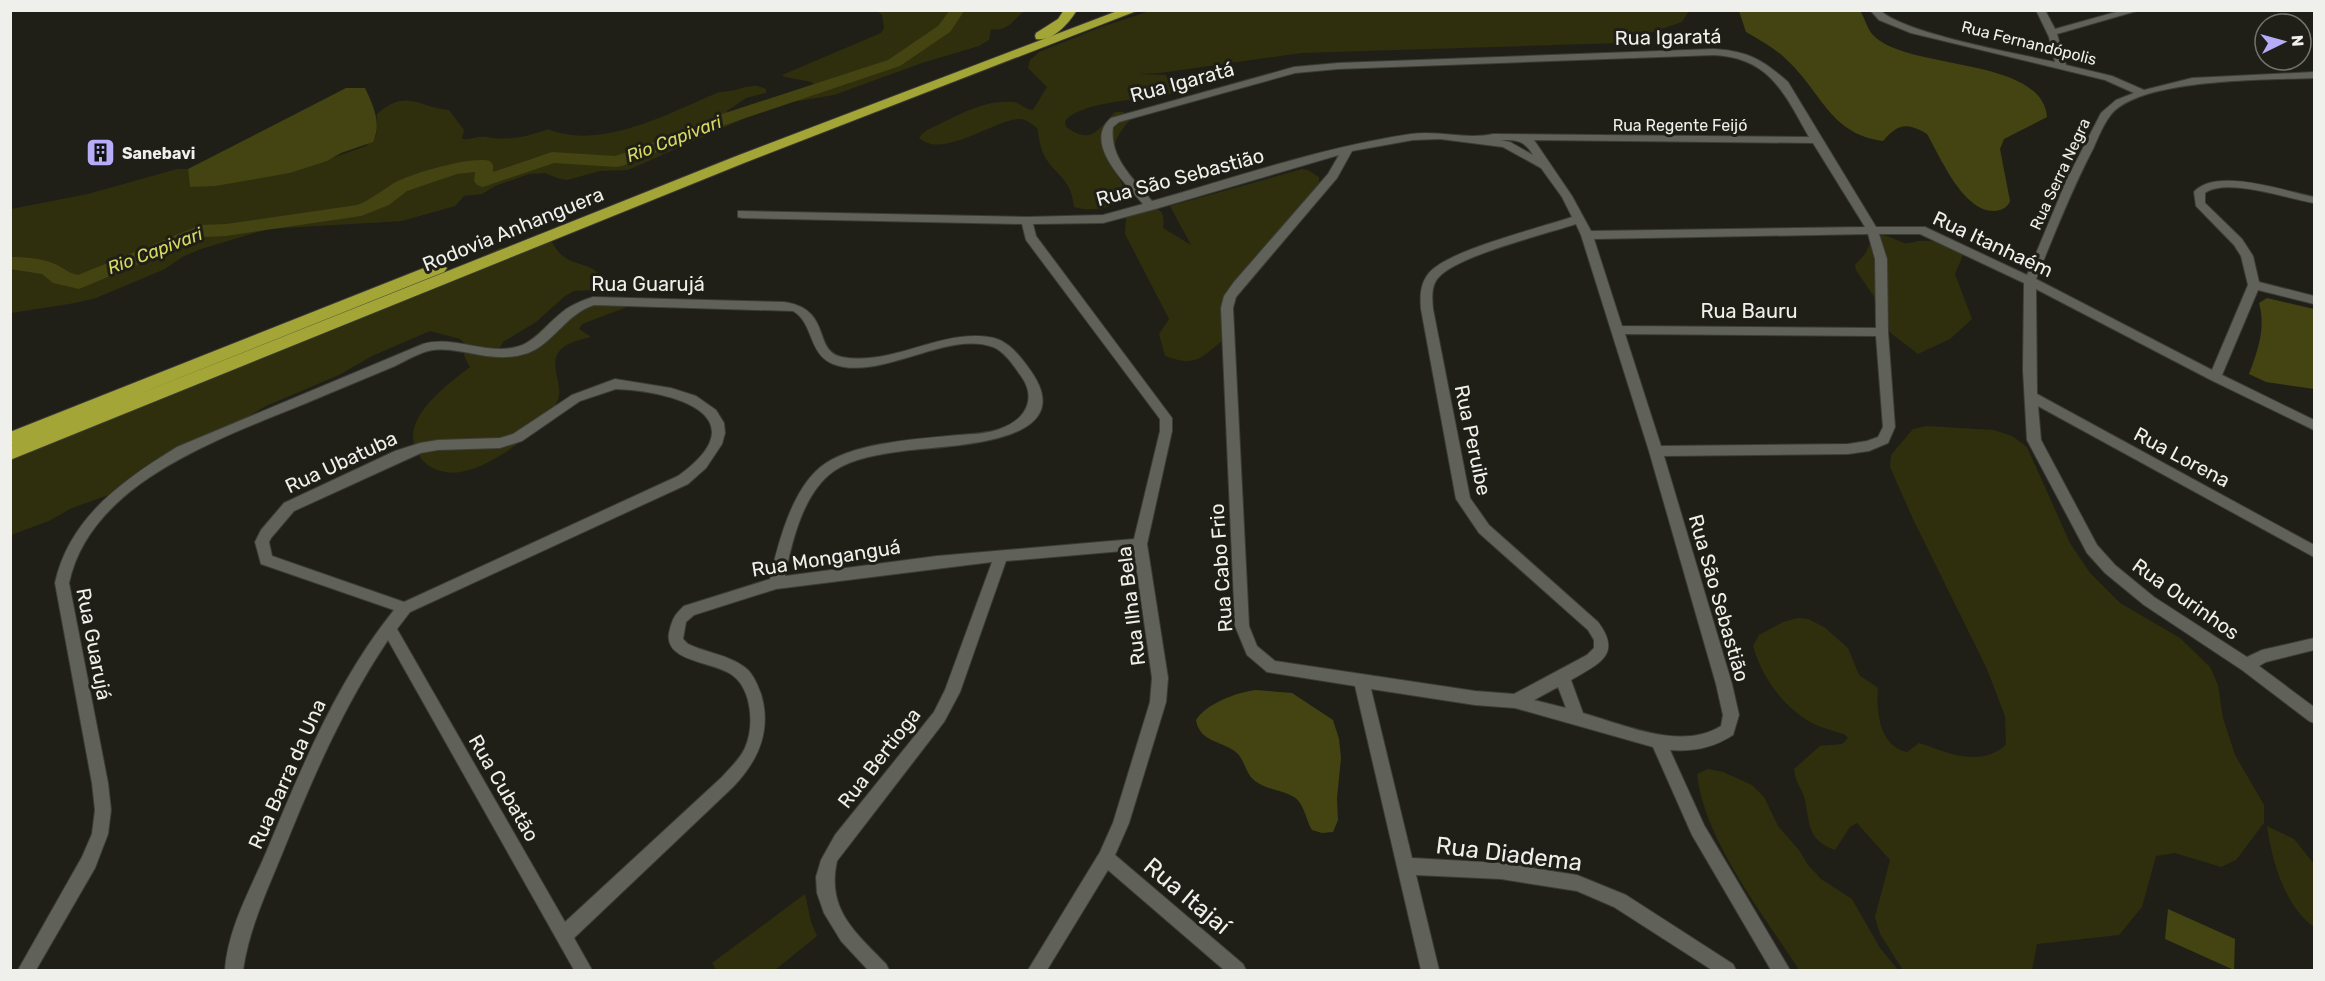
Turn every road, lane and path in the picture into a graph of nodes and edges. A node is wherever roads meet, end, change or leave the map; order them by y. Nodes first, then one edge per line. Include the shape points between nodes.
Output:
1 (1071, 10) edge
2 (1110, 10) edge
3 (1134, 10) edge
4 (1874, 10) edge
5 (2040, 10) edge
6 (2136, 10) edge
7 (2053, 32) junction
8 (1041, 36) junction
9 (2061, 66) junction
10 (2314, 75) edge
11 (2143, 93) junction
12 (1518, 137) junction
13 (1544, 139) junction
14 (1479, 140) junction
15 (1815, 140) junction
16 (1506, 144) junction
17 (1534, 147) junction
18 (1348, 149) junction
19 (1523, 153) junction
20 (1310, 161) junction
21 (1545, 167) junction
22 (1336, 171) junction
23 (2314, 200) edge
24 (1151, 207) junction
25 (742, 214) dead end
26 (1579, 219) junction
27 (1027, 221) junction
28 (1872, 230) junction
29 (1587, 235) junction
30 (2030, 281) junction
31 (2253, 285) junction
32 (2314, 300) edge
33 (1616, 330) junction
34 (1882, 332) junction
35 (2215, 377) junction
36 (2031, 396) junction
37 (2314, 424) edge
38 (10, 439) edge
39 (1656, 452) junction
40 (10, 453) edge
41 (1140, 544) junction
42 (2314, 551) edge
43 (1001, 556) junction
44 (777, 583) junction
45 (405, 608) junction
46 (388, 627) junction
47 (2314, 644) edge
48 (2247, 665) junction
49 (1562, 676) junction
50 (1362, 682) junction
51 (1515, 701) junction
52 (2314, 716) edge
53 (1578, 720) junction
54 (1658, 741) junction
55 (1106, 858) junction
56 (1405, 866) junction
57 (563, 936) junction
58 (27, 970) edge
59 (234, 970) edge
60 (583, 970) edge
61 (880, 970) edge
62 (1037, 970) edge
63 (1237, 970) edge
64 (1430, 970) edge
65 (1727, 970) edge
66 (1781, 970) edge

1 - 8 highway via 1063,22
2 - 8 highway, Rodovia Anhanguera
3 - 40 highway, Rodovia Anhanguera via 739,160
4 - 9 street, Rua Fernandópolis via 1882,18 1914,31
5 - 7 street
6 - 7 street
7 - 9 street
8 - 38 highway, Rodovia Anhanguera via 524,233
9 - 11 street, Rua Fernandópolis via 2108,78
10 - 11 street, Rua Serra Negra via 2209,80
11 - 30 street, Rua Serra Negra via 2120,102 2102,119
12 - 13 street, Rua Regente Feijó
12 - 14 street, Rua São Sebastião
12 - 16 street
12 - 17 street, Rua São Sebastião
13 - 15 street, Rua Regente Feijó
13 - 17 street
14 - 16 street, Rua São Sebastião
14 - 18 street, Rua São Sebastião via 1413,137
15 - 24 street, Rua Igaratá via 1779,79 1764,66 1732,53 1316,67 1115,120 1108,126 1107,143 1112,156
15 - 28 street, Rua Igaratá
16 - 19 street, Rua São Sebastião
17 - 19 street
17 - 21 street, Rua São Sebastião
18 - 20 street, Rua São Sebastião
18 - 22 street, Rua Cabo Frio
19 - 21 street, Rua São Sebastião
20 - 22 street
20 - 24 street, Rua São Sebastião
21 - 26 street, Rua São Sebastião
22 - 50 street, Rua Cabo Frio via 1238,285 1227,308 1241,615 1246,644 1256,658 1272,667
23 - 31 street via 2224,183 2204,185 2198,190 2200,204 2247,256
24 - 27 street, Rua São Sebastião via 1102,219
25 - 27 street, Rua São Sebastião
26 - 29 street, Rua São Sebastião
26 - 49 street, Rua Peruibe via 1453,260 1436,271 1426,288 1463,499 1484,529 1593,626 1602,640 1599,655
27 - 41 street, Rua Ilha Bela via 1030,237 1166,418 1163,448
28 - 29 street, Rua Itanhaém
28 - 30 street, Rua Itanhaém via 1929,232
28 - 34 street, Rua Igaratá via 1881,259
29 - 33 street, Rua São Sebastião
30 - 35 street, Rua Itanhaém
30 - 36 street, Rua Ourinhos
31 - 32 street
31 - 35 street
33 - 34 street, Rua Bauru
33 - 39 street, Rua São Sebastião
34 - 39 street, Rua Igaratá via 1888,418 1883,440 1848,449
35 - 37 street, Rua Itanhaém
36 - 42 street, Rua Lorena
36 - 48 street, Rua Ourinhos via 2034,440 2092,549 2149,601
39 - 54 street, Rua São Sebastião via 1731,715 1728,729 1715,740 1687,745
41 - 43 street, Rua Monganguá
41 - 55 street, Rua Ilha Bela via 1160,678 1158,702 1121,823
43 - 44 street, Rua Monganguá
43 - 61 street, Rua Bertioga via 952,692 939,717 828,861 824,884 827,905 848,936
44 - 57 street, Rua Monganguá via 689,610 679,619 675,636 678,644 736,669 748,683 757,713 752,750 733,776 677,833
44 - 58 street, Rua Guarujá via 783,552 809,488 830,466 881,451 995,436 1025,423 1034,411 1036,389 1007,351 995,343 977,340 862,361 840,361 823,353 804,312 797,308 593,301 571,310 525,348 501,353 427,347 182,451 125,489 80,536 63,569 62,583 103,810 100,834 89,862
45 - 45 street, Rua Ubatuba via 698,471 717,441 718,427 712,415 701,404 644,387 615,384 598,388 576,398 517,438 500,443 438,445 400,454 289,507 262,542 266,560
45 - 46 street, Rua Barra da Una
46 - 57 street, Rua Cubatão
46 - 59 street, Rua Barra da Una via 315,754 244,924
47 - 48 street via 2262,656
48 - 52 street, Rua Ourinhos
49 - 51 street, Rua Peruibe
49 - 53 street
50 - 51 street, Rua Cabo Frio
50 - 56 street
51 - 53 street, Rua Cabo Frio
53 - 54 street, Rua Cabo Frio
54 - 66 street via 1698,830
55 - 62 street, Rua Ilha Bela
55 - 63 street, Rua Itajaí
56 - 64 street
56 - 65 street, Rua Diadema via 1501,872 1577,883 1620,901
57 - 60 street, Rua Cubatão

